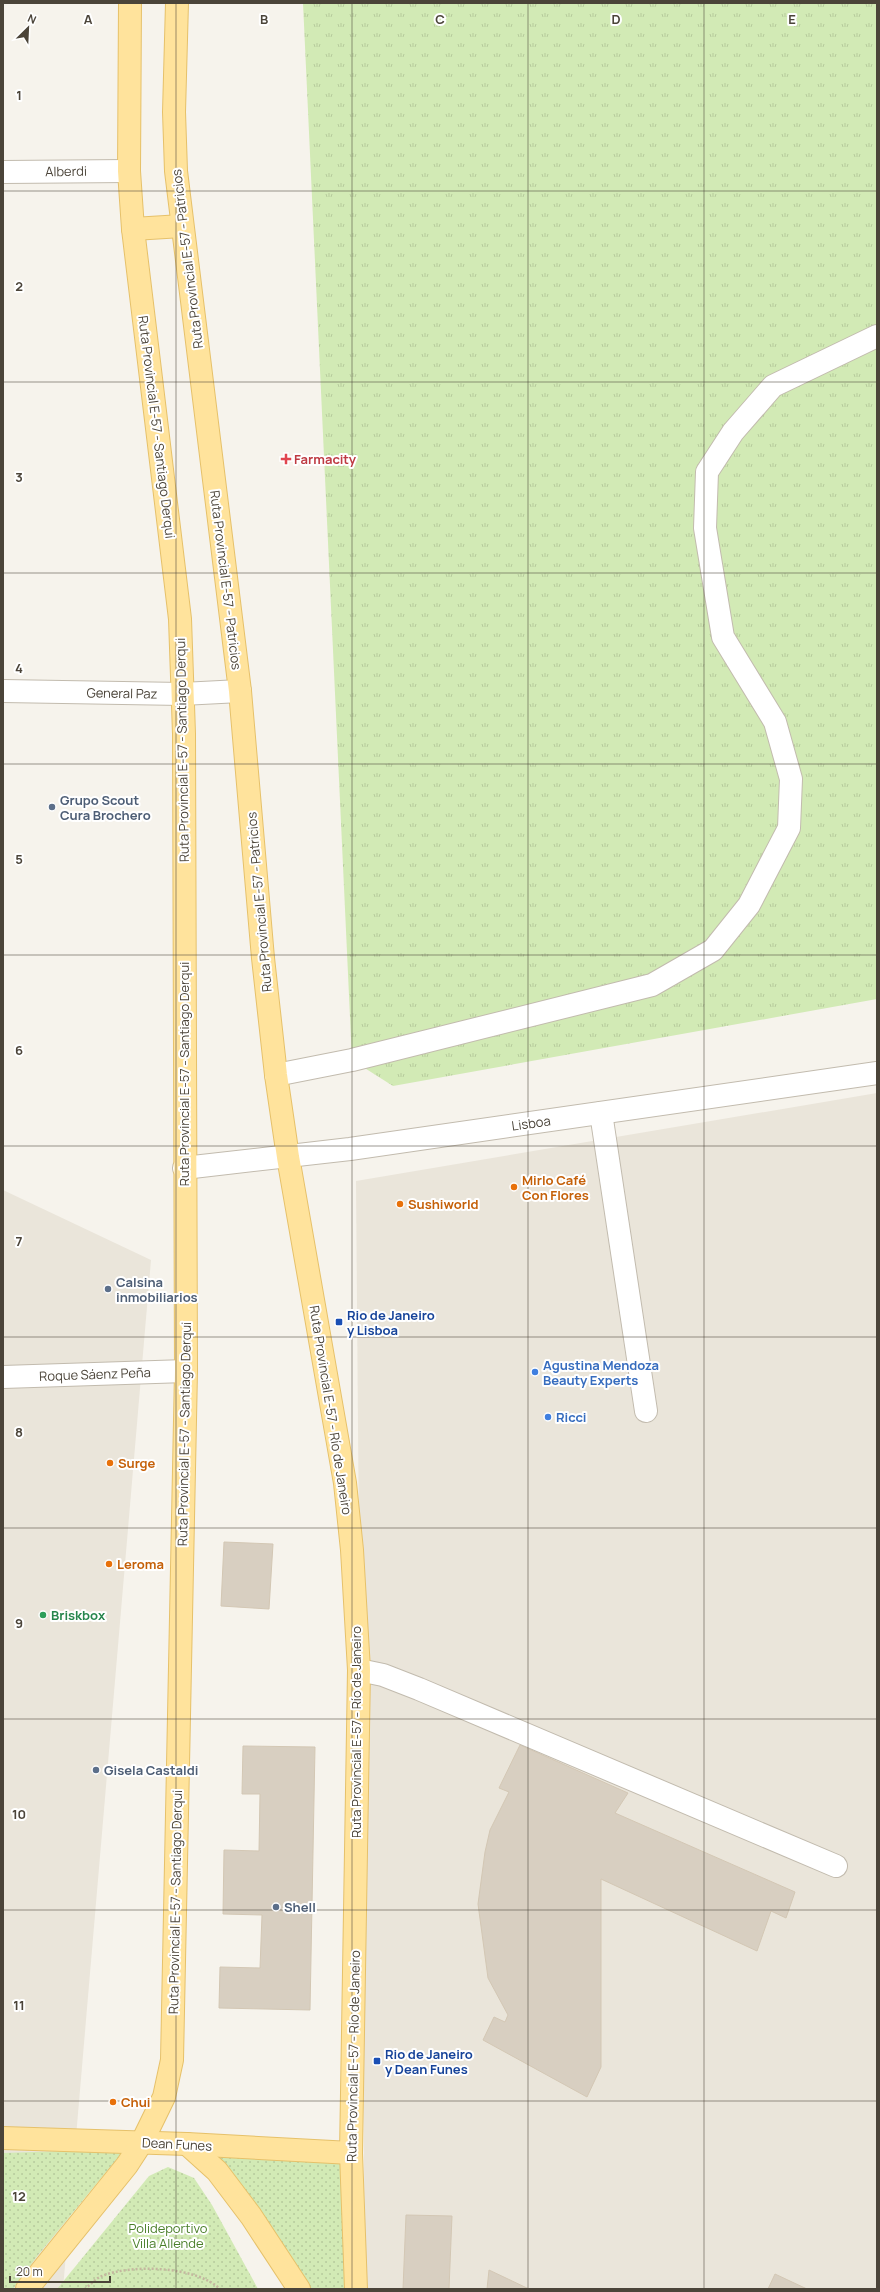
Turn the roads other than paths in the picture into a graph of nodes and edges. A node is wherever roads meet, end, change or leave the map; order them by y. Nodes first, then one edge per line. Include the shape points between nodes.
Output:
1 (130, 3) edge
2 (176, 3) edge
3 (129, 170) junction
4 (3, 172) edge
5 (182, 226) junction
6 (133, 229) junction
7 (877, 336) edge
8 (3, 691) edge
9 (240, 691) junction
10 (182, 694) junction
11 (877, 1073) edge
12 (276, 1075) junction
13 (601, 1113) junction
14 (288, 1157) junction
15 (184, 1168) junction
16 (186, 1371) junction
17 (3, 1377) edge
18 (646, 1411) dead end
19 (359, 1670) junction
20 (836, 1866) dead end
21 (3, 2138) edge
22 (142, 2142) junction
23 (187, 2144) junction
24 (351, 2153) junction
25 (27, 2289) edge
26 (299, 2289) edge
27 (356, 2289) edge

1 - 3 main road, Ruta Provincial E-57 - Santiago Derqui
2 - 5 main road, Ruta Provincial E-57 - Patricios via 174,112 176,171
3 - 4 street, Alberdi
3 - 6 main road, Ruta Provincial E-57 - Santiago Derqui
5 - 6 main road
5 - 9 main road, Ruta Provincial E-57 - Patricios
6 - 10 main road, Ruta Provincial E-57 - Santiago Derqui via 174,561 180,619
7 - 12 street via 773,386 733,432 707,472 704,528 723,637 775,722 791,779 789,828 749,905 718,945 652,985 352,1060
8 - 10 street, General Paz
9 - 10 street, General Paz
9 - 12 main road, Ruta Provincial E-57 - Patricios via 263,958
10 - 15 main road, Ruta Provincial E-57 - Santiago Derqui
11 - 13 street, Lisboa
12 - 14 main road, Ruta Provincial E-57 - Patricios
13 - 14 street, Lisboa
13 - 18 street
14 - 15 street, Lisboa
14 - 19 main road, Ruta Provincial E-57 - Río de Janeiro via 345,1483
15 - 16 main road, Ruta Provincial E-57 - Santiago Derqui
16 - 17 street, Roque Sáenz Peña
16 - 22 main road, Ruta Provincial E-57 - Santiago Derqui via 172,2060 164,2097
19 - 20 street via 419,1689
19 - 24 main road, Ruta Provincial E-57 - Río de Janeiro
21 - 22 main road, Dean Funes
22 - 23 main road, Dean Funes
22 - 25 main road, Ruta Provincial E-57 - Santiago Derqui via 122,2171
23 - 24 main road, Dean Funes
23 - 26 main road via 217,2171 251,2216
24 - 27 main road, Ruta Provincial E-57 - Río de Janeiro

